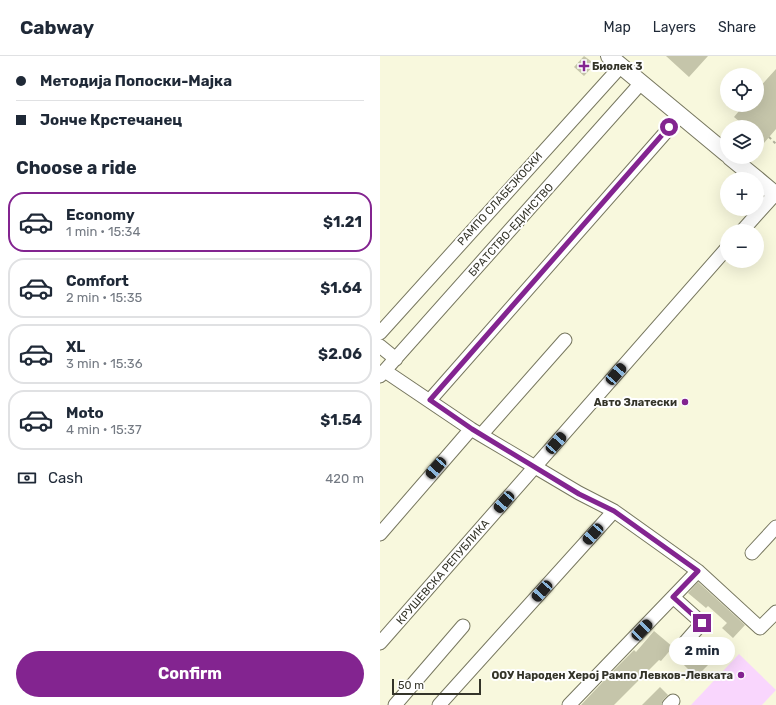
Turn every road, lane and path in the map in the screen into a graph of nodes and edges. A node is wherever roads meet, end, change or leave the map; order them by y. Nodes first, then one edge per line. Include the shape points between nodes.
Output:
1 (615, 61) edge
2 (641, 83) junction
3 (680, 116) junction
4 (769, 137) dead end
5 (776, 144) edge
6 (720, 148) edge
7 (739, 164) edge
8 (748, 172) edge
9 (764, 185) edge
10 (775, 194) edge
11 (748, 224) edge
12 (720, 256) edge
13 (380, 333) edge
14 (565, 340) dead end
15 (380, 346) edge
16 (396, 359) junction
17 (382, 374) edge
18 (430, 400) junction
19 (476, 432) junction
20 (536, 466) junction
21 (614, 511) junction
22 (776, 527) edge
23 (380, 534) edge
24 (752, 553) dead end
25 (698, 571) junction
26 (673, 597) junction
27 (776, 612) edge
28 (463, 626) dead end
29 (380, 643) edge
30 (681, 647) dead end
31 (395, 705) edge
32 (439, 705) edge
33 (569, 705) edge

1 - 2 street
1 - 13 street, РАМПО СЛАБЕЈКОСКИ
2 - 3 street
2 - 16 street, БРАТСТВО-ЕДИНСТВО
3 - 6 street
3 - 18 street
4 - 5 path
7 - 8 street
9 - 10 street
10 - 11 street
12 - 20 street, КРУШЕВСКА РЕПУБЛИКА
14 - 19 street
15 - 16 street
16 - 17 street, БРАТСТВО-ЕДИНСТВО
17 - 18 street
18 - 19 street
19 - 20 street
19 - 23 street
20 - 21 street via 579,494
20 - 29 street, КРУШЕВСКА РЕПУБЛИКА
21 - 25 street
21 - 32 street
22 - 24 street
25 - 26 street
25 - 27 street via 760,628
26 - 30 street via 702,623
26 - 33 street
28 - 31 street

